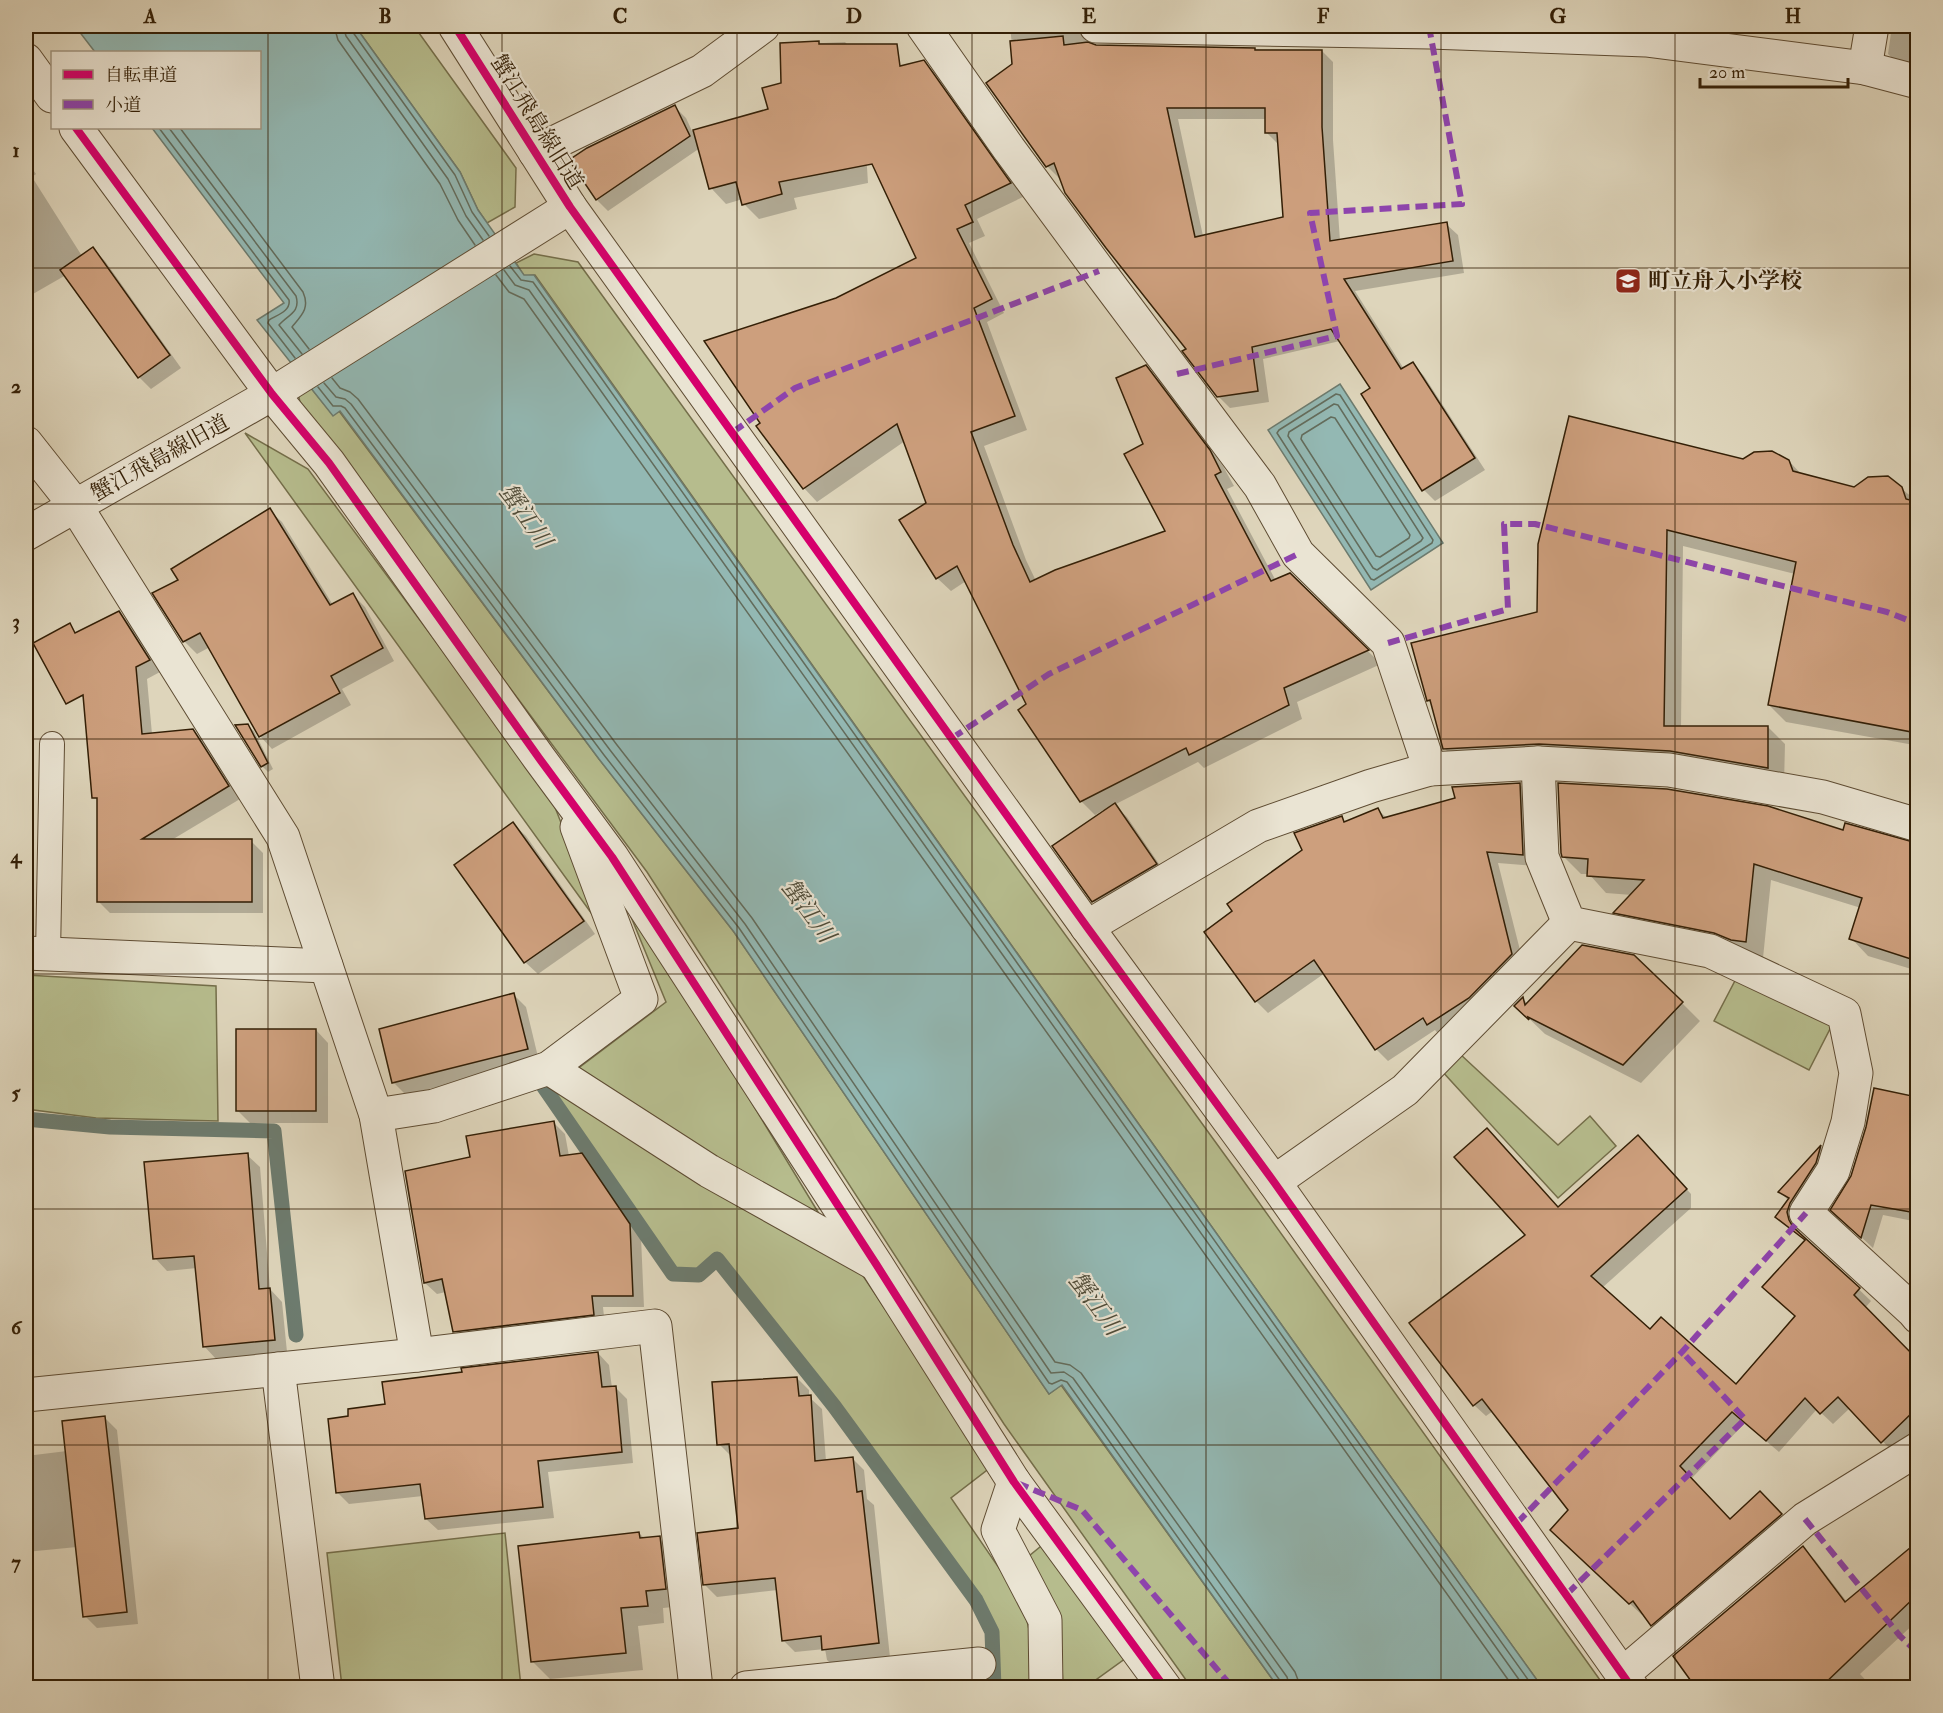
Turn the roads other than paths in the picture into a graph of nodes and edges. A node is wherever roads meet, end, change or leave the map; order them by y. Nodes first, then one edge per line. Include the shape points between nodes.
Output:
1 (455, 26) edge
2 (763, 26) edge
3 (923, 26) edge
4 (1096, 26) edge
5 (1872, 26) edge
6 (26, 60) edge
7 (1865, 68) junction
8 (1917, 82) edge
9 (51, 95) edge
10 (77, 129) edge
11 (535, 152) junction
12 (570, 207) junction
13 (280, 389) junction
14 (26, 443) edge
15 (75, 506) junction
16 (26, 534) edge
17 (52, 744) dead end
18 (1538, 763) junction
19 (1430, 769) junction
20 (564, 793) junction
21 (1917, 825) edge
22 (1569, 923) junction
23 (1087, 927) junction
24 (37, 953) edge
25 (326, 966) junction
26 (549, 1068) junction
27 (376, 1115) junction
28 (1274, 1182) junction
29 (876, 1264) junction
30 (1916, 1306) edge
31 (417, 1354) junction
32 (278, 1368) junction
33 (26, 1395) edge
34 (1917, 1449) edge
35 (1014, 1482) junction
36 (979, 1664) dead end
37 (1628, 1681) edge
38 (318, 1688) edge
39 (696, 1688) edge
40 (746, 1688) edge
41 (1046, 1688) edge
42 (1165, 1688) edge

1 - 11 street, 蟹江飛島線旧道
2 - 11 street via 702,71
3 - 19 street via 1092,262 1260,486 1298,554 1388,643
4 - 7 street via 1646,40
5 - 7 street
6 - 9 street
7 - 8 street
10 - 13 street
11 - 12 street, 蟹江飛島線旧道
12 - 13 street, 蟹江飛島線旧道
12 - 23 street
13 - 15 street, 蟹江飛島線旧道
13 - 20 street via 329,464
14 - 15 street
15 - 16 street, 蟹江飛島線旧道
15 - 25 street via 283,837
17 - 24 lane
18 - 19 street
18 - 21 street via 1695,774 1823,797
18 - 22 street via 1542,857
19 - 23 street via 1258,826
20 - 26 street via 641,999
20 - 29 street via 612,857
22 - 28 street via 1405,1090
22 - 30 street via 1710,951 1844,1014 1856,1073 1848,1122 1833,1171 1806,1213
23 - 28 street
24 - 25 street
25 - 27 street
26 - 27 street via 434,1106
26 - 29 street via 708,1171
27 - 31 street
28 - 37 street
29 - 35 street
31 - 32 street
31 - 39 street via 655,1326
32 - 33 street
32 - 38 street
34 - 37 street via 1805,1519
35 - 41 street via 998,1530 1045,1620
35 - 42 street
36 - 40 street

